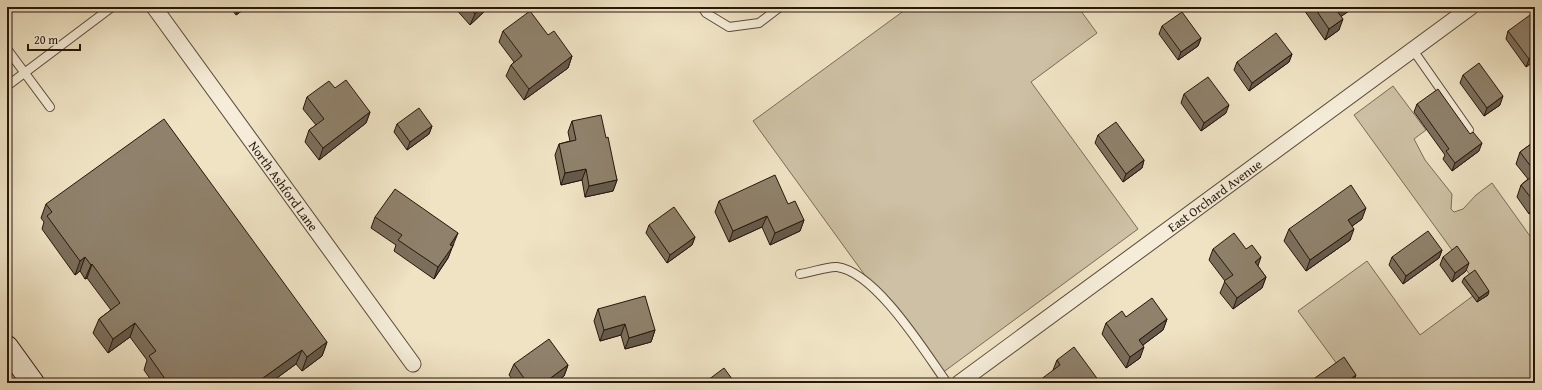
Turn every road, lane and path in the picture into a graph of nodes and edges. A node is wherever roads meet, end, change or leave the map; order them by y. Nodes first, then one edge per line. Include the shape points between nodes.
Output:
1 (112, 7) edge
2 (154, 7) edge
3 (702, 7) edge
4 (780, 7) edge
5 (1471, 7) edge
6 (7, 49) edge
7 (1412, 50) junction
8 (25, 73) junction
9 (7, 86) edge
10 (50, 107) dead end
11 (1469, 130) edge
12 (800, 274) dead end
13 (7, 347) edge
14 (413, 364) dead end
15 (33, 383) edge
16 (947, 383) edge
17 (959, 383) edge

1 - 8 lane
2 - 14 street, North Ashford Lane
3 - 4 lane via 706,13 729,27 759,23
5 - 7 street, East Orchard Avenue
6 - 8 lane
7 - 11 lane
7 - 17 street, East Orchard Avenue
8 - 9 lane
8 - 10 lane
12 - 16 lane via 836,267 861,277 898,314
13 - 15 main road

